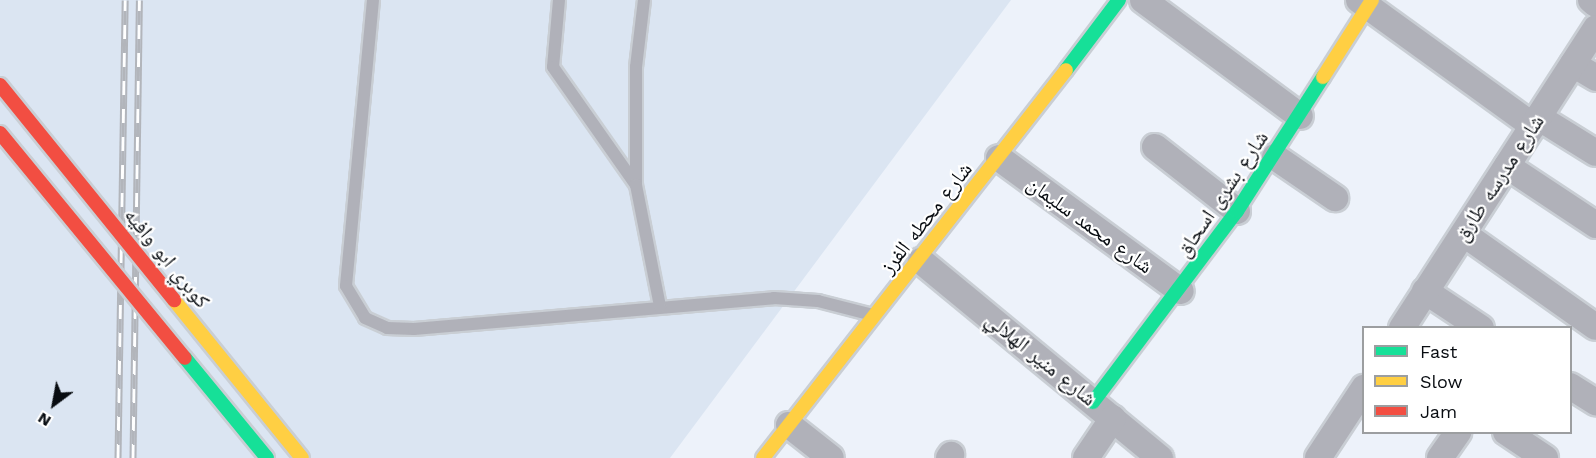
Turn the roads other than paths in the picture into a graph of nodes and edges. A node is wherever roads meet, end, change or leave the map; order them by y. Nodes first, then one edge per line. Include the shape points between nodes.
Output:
1 (373, 0) edge
2 (559, 0) edge
3 (644, 0) edge
4 (1119, 0) edge
5 (1143, 0) edge
6 (1591, 0) edge
7 (1366, 2) edge
8 (1596, 3) edge
9 (1596, 28) edge
10 (1573, 64) junction
11 (1596, 78) edge
12 (0, 85) edge
13 (1300, 116) junction
14 (1535, 122) junction
15 (0, 133) edge
16 (1155, 147) dead end
17 (1596, 153) edge
18 (1275, 157) junction
19 (999, 158) junction
20 (1506, 166) junction
21 (636, 185) junction
22 (1335, 198) dead end
23 (1238, 212) junction
24 (1596, 225) edge
25 (1464, 234) junction
26 (921, 261) junction
27 (1181, 291) junction
28 (1425, 291) junction
29 (660, 306) junction
30 (876, 315) junction
31 (1403, 326) edge
32 (1479, 326) edge
33 (1596, 327) edge
34 (1572, 387) edge
35 (1362, 391) edge
36 (1596, 402) edge
37 (1103, 410) junction
38 (789, 425) junction
39 (1457, 434) edge
40 (1509, 434) edge
41 (1539, 456) edge
42 (267, 458) edge
43 (302, 458) edge
44 (763, 458) edge
45 (831, 458) edge
46 (1086, 458) edge
47 (1160, 458) edge
48 (1318, 458) edge
49 (1440, 458) edge

1 - 29 lane via 346,286 365,318 387,328 414,329
2 - 21 lane via 553,67
3 - 21 lane via 636,67
4 - 19 street, شارع محطه الفرز
5 - 13 street
6 - 8 street
7 - 13 street, شارع بشرى اسحاق
7 - 14 street
9 - 10 street, شارع مدرسه طارق
10 - 11 street
10 - 14 street, شارع مدرسه طارق
12 - 43 street, كوبري ابو وافيه, bridge
13 - 18 street, شارع بشرى اسحاق
14 - 17 street
14 - 20 street, شارع مدرسه طارق
15 - 42 street, bridge
16 - 23 street
18 - 22 street
18 - 23 street, شارع بشرى اسحاق
19 - 26 street, شارع محطه الفرز
19 - 27 street, شارع محمد سليمان
20 - 24 street
20 - 25 street, شارع مدرسه طارق
21 - 29 lane
23 - 27 street, شارع بشرى اسحاق
25 - 28 street, شارع مدرسه طارق
25 - 33 street
26 - 30 street, شارع محطه الفرز
26 - 37 street, شارع منير الهلالي
27 - 37 street, شارع بشرى اسحاق
28 - 31 street, شارع مدرسه طارق
28 - 32 street
29 - 30 lane via 774,298 818,301
30 - 38 street, شارع محطه الفرز
34 - 36 street
35 - 48 street
37 - 46 street
37 - 47 street, شارع منير الهلالي
38 - 44 street, شارع محطه الفرز
38 - 45 street
39 - 49 street
40 - 41 street

